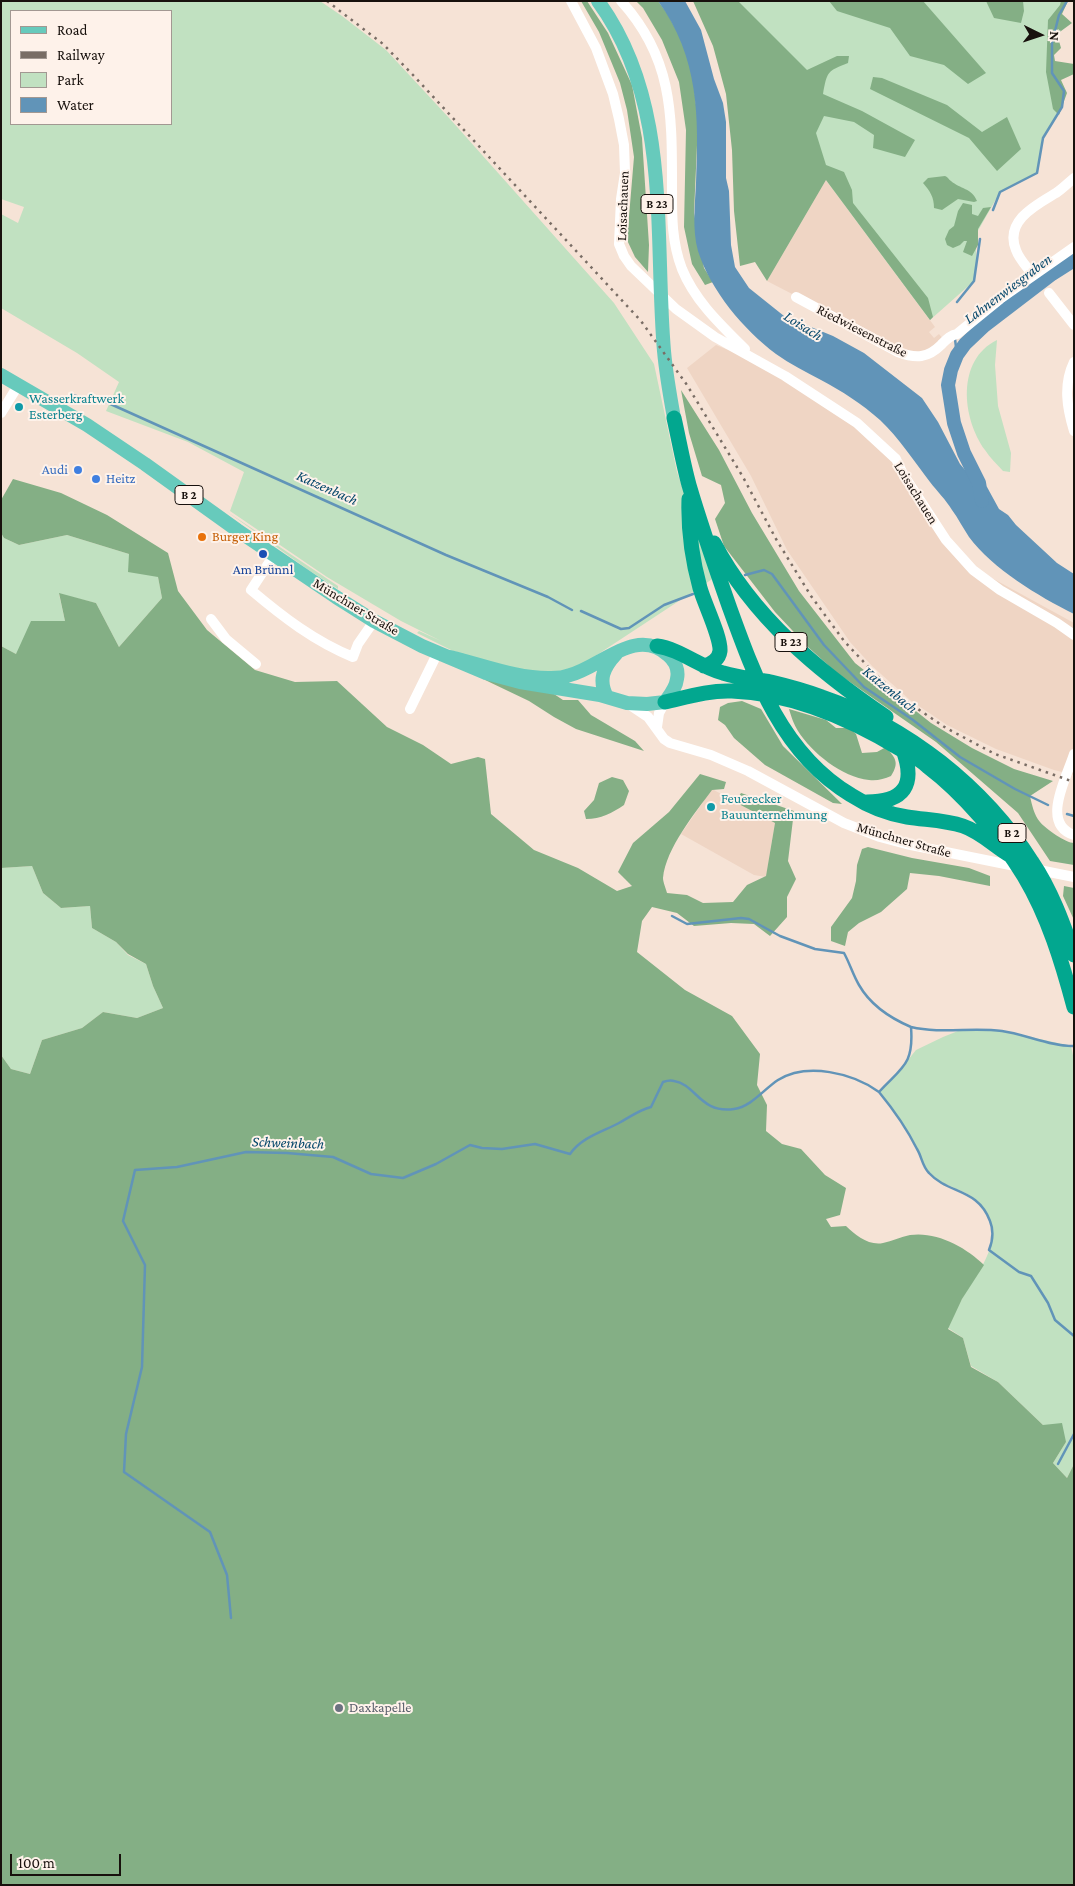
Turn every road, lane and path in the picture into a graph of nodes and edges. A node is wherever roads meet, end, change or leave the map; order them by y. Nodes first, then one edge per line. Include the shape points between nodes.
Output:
1 (571, 1) edge
2 (598, 1) edge
3 (621, 1) edge
4 (1074, 178) edge
5 (1074, 247) edge
6 (1033, 275) junction
7 (1049, 294) dead end
8 (796, 297) dead end
9 (1074, 325) edge
10 (753, 357) junction
11 (1074, 362) edge
12 (1, 374) edge
13 (19, 384) junction
14 (1, 413) edge
15 (674, 418) joint
16 (1074, 431) edge
17 (689, 483) junction
18 (699, 518) junction
19 (274, 555) junction
20 (211, 619) dead end
21 (374, 621) junction
22 (1074, 635) edge
23 (657, 646) junction
24 (618, 652) junction
25 (444, 655) junction
26 (256, 664) dead end
27 (704, 666) junction
28 (550, 683) junction
29 (607, 697) junction
30 (665, 702) junction
31 (627, 703) junction
32 (410, 709) dead end
33 (657, 727) junction
34 (907, 745) junction
35 (1074, 754) edge
36 (864, 802) junction
37 (1074, 834) edge
38 (1004, 859) junction
39 (1069, 876) edge
40 (1074, 955) edge
41 (1074, 1007) edge

1 - 10 street, Loisachauen via 596,48 613,94 624,145 619,244 624,256 676,309 715,337
2 - 15 main road, B 23 via 637,77 650,128 664,351
3 - 10 street, Loisachauen via 646,37 665,83 672,128 671,219 674,244 683,270 707,311
4 - 6 street via 1022,216 1013,236 1016,251
5 - 6 street, Riedwiesenstraße
6 - 8 street, Riedwiesenstraße via 934,352 922,357 898,352
7 - 9 street
10 - 22 street, Loisachauen via 857,423 896,459 946,540 972,570
11 - 16 street via 1067,386 1068,409
12 - 13 main road, Münchner Straße / B 2
13 - 14 street
13 - 19 main road, Münchner Straße / B 2 via 87,425
15 - 17 highway, B 23
17 - 18 highway, B 23
17 - 27 highway, B 23 via 688,515 696,570 720,646 714,662
18 - 34 highway, B 23 via 760,610 831,677 900,726
18 - 36 highway, B 23 via 747,657 782,727 815,768
19 - 21 main road, Münchner Straße / B 2
19 - 21 street via 251,590 312,637 353,657
20 - 26 street via 226,640
21 - 25 main road, Münchner Straße / B 2
23 - 24 main road, B 2 via 635,646
23 - 27 highway, B 2
23 - 30 main road via 677,668 676,684
24 - 28 main road, B 2
24 - 29 main road via 602,674
25 - 28 main road, B 2 via 486,673
25 - 32 street
27 - 34 highway, B 2 via 720,673 773,682 850,707
28 - 29 main road, B 2
29 - 31 main road, B 2
30 - 31 main road, B 2
30 - 33 street
30 - 34 highway, B 2 via 724,691 770,696 817,709
31 - 33 street, Münchner Straße
33 - 38 street, Münchner Straße via 670,743 711,755 748,771 844,823 906,844
34 - 36 highway via 909,773 901,793 884,802
34 - 38 highway, B 2 via 977,813
34 - 40 highway, B 2 via 932,755 959,778 1015,837 1046,885
35 - 37 street via 1056,813 1061,828
36 - 38 highway, B 23 via 890,813 965,827
38 - 39 street, Münchner Straße
38 - 41 highway, B 2 via 1025,878 1045,918

